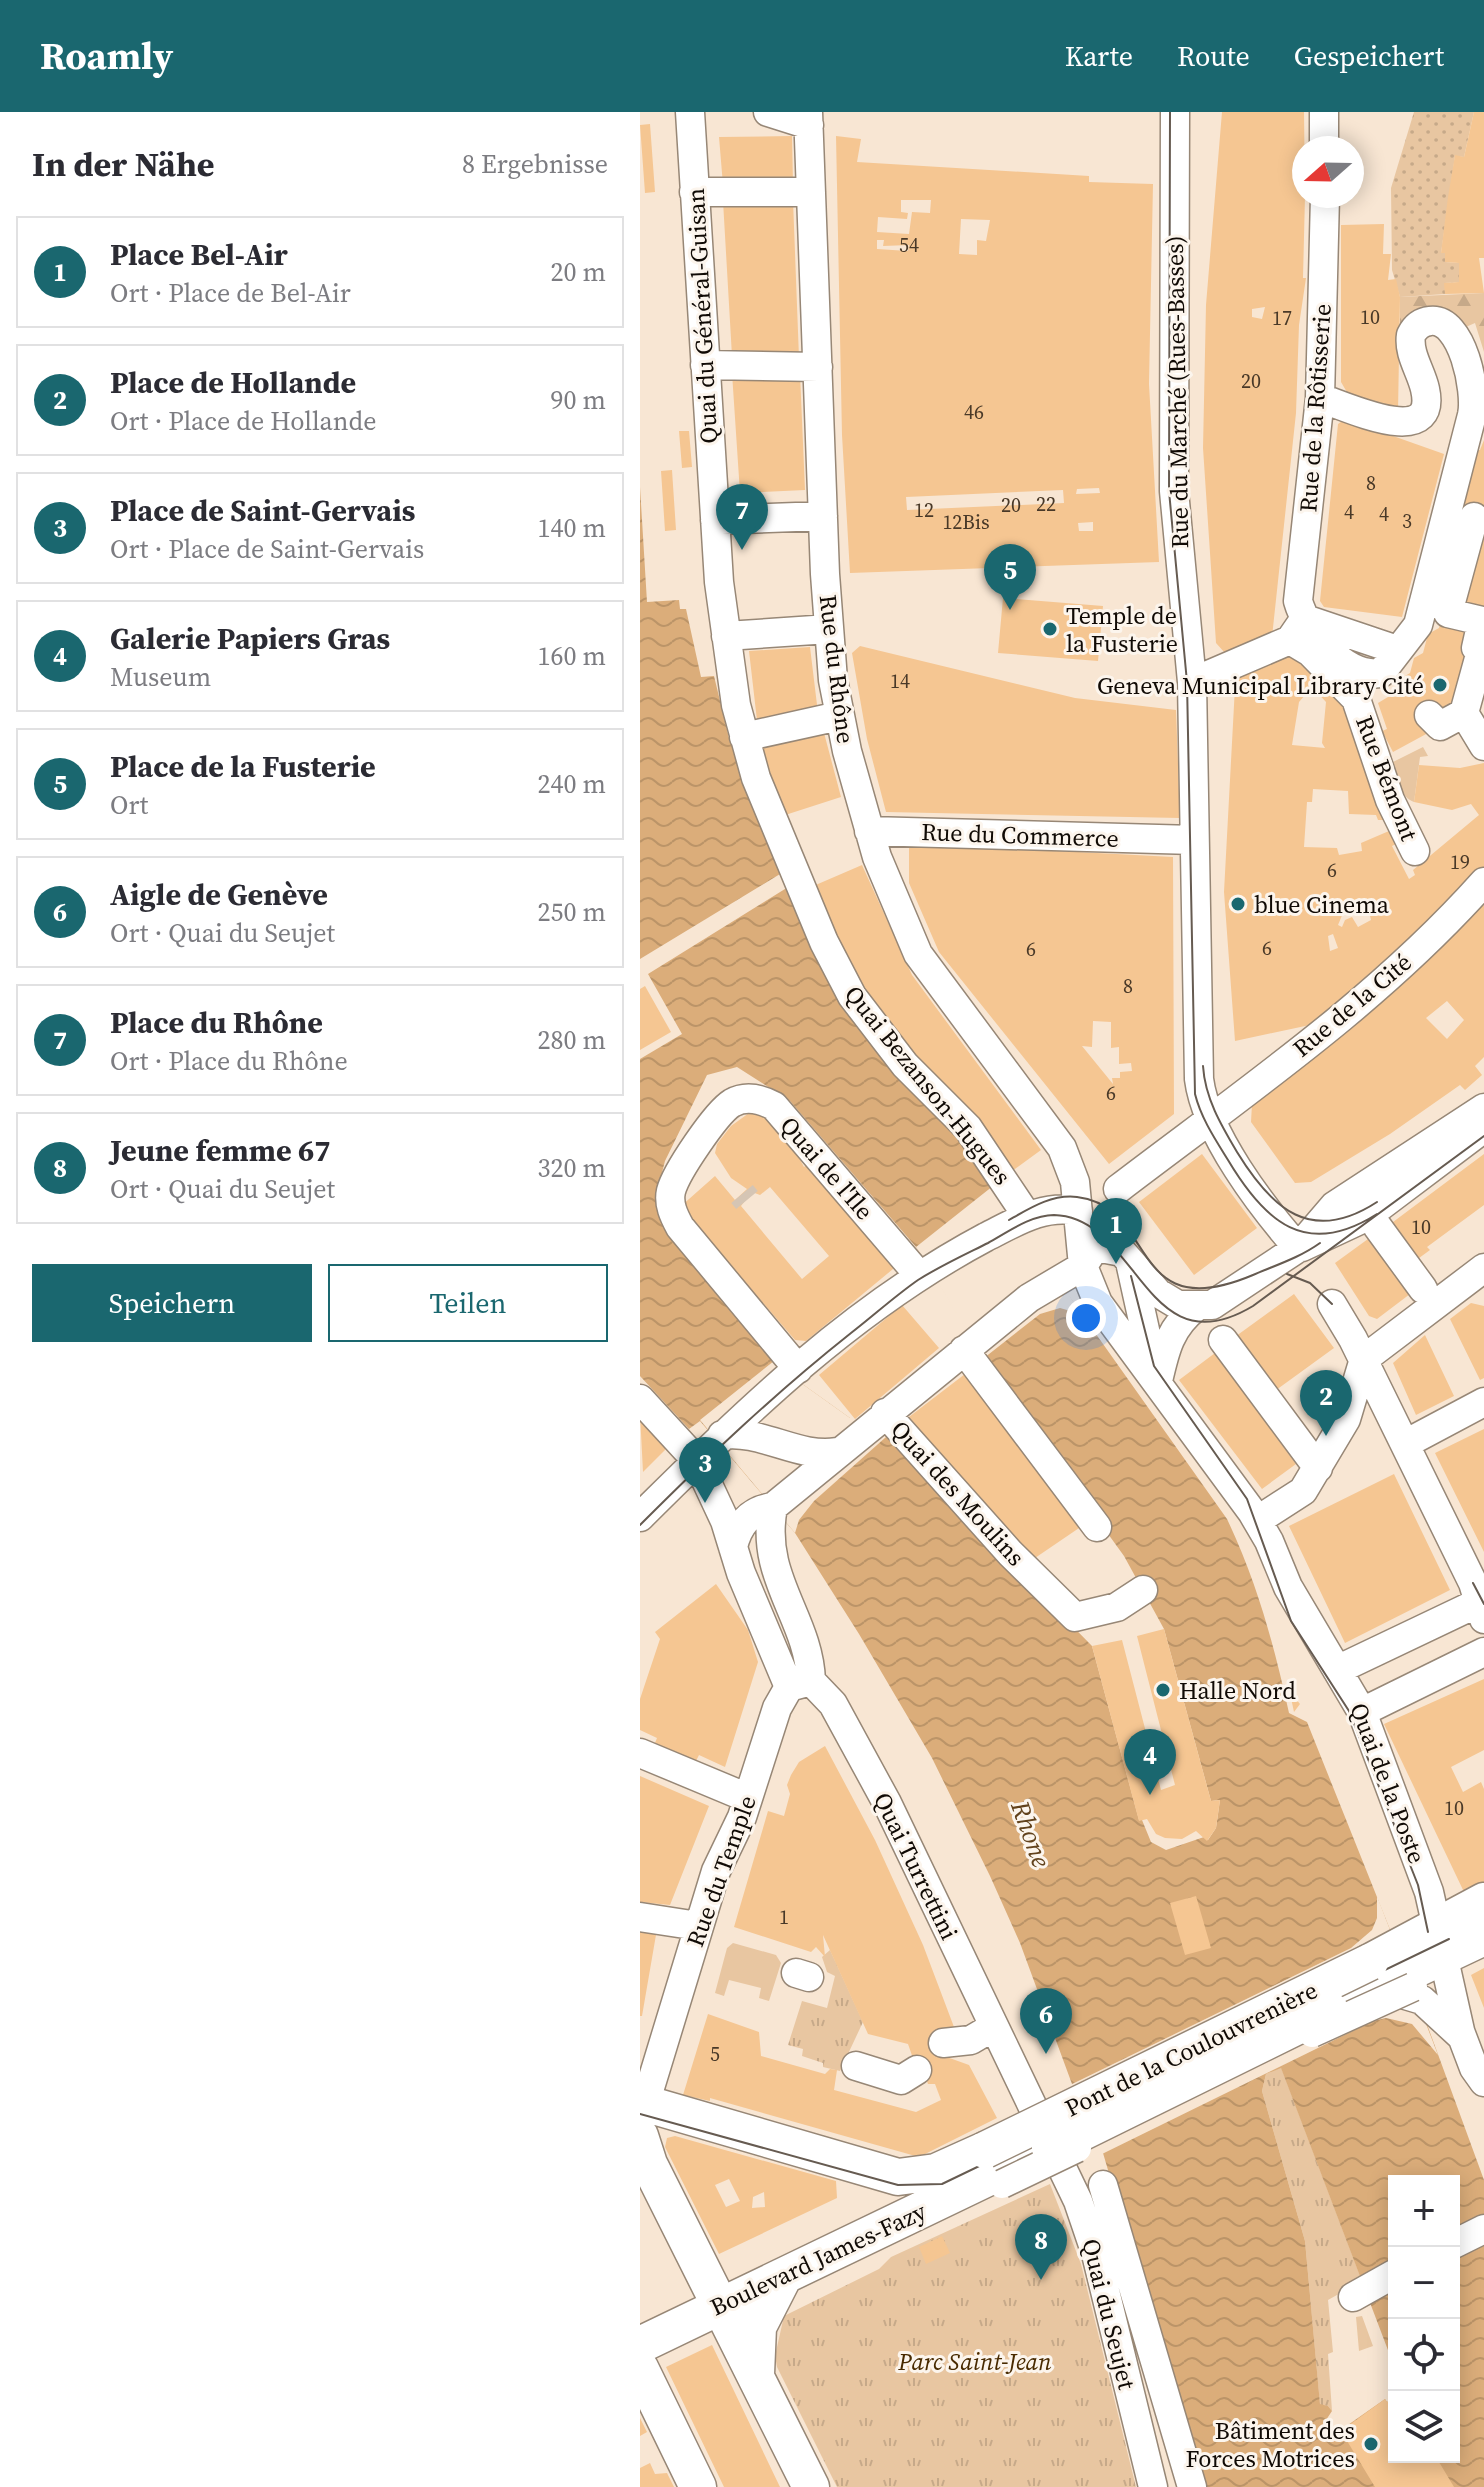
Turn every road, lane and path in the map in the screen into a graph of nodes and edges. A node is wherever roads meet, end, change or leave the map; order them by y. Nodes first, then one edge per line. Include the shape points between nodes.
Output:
1 (690, 112) edge
2 (768, 112) edge
3 (1175, 112) edge
4 (1324, 112) edge
5 (805, 116) edge
6 (1324, 136) edge
7 (694, 192) junction
8 (811, 192) junction
9 (1325, 208) edge
10 (705, 365) junction
11 (818, 367) junction
12 (1320, 398) junction
13 (823, 516) junction
14 (1474, 517) dead end
15 (715, 520) junction
16 (829, 629) junction
17 (1298, 629) junction
18 (726, 636) junction
19 (1192, 682) junction
20 (1464, 713) junction
21 (1429, 715) dead end
22 (839, 716) junction
23 (744, 737) junction
24 (1476, 747) edge
25 (869, 831) junction
26 (1183, 839) junction
27 (1415, 851) dead end
28 (1484, 882) edge
29 (1484, 1108) edge
30 (1211, 1118) junction
31 (1484, 1128) edge
32 (1118, 1189) dead end
33 (1078, 1211) junction
34 (1024, 1218) junction
35 (1377, 1226) dead end
36 (1298, 1248) junction
37 (1130, 1260) junction
38 (1083, 1266) junction
39 (1484, 1268) edge
40 (923, 1271) junction
41 (1423, 1289) dead end
42 (1332, 1304) dead end
43 (1196, 1307) junction
44 (1223, 1340) dead end
45 (970, 1346) junction
46 (1364, 1359) junction
47 (795, 1371) junction
48 (1157, 1382) junction
49 (640, 1399) edge
50 (1484, 1402) edge
51 (879, 1418) junction
52 (719, 1438) junction
53 (1405, 1444) junction
54 (837, 1452) junction
55 (697, 1461) junction
56 (1318, 1468) junction
57 (650, 1491) edge
58 (773, 1507) junction
59 (640, 1517) edge
60 (1258, 1520) junction
61 (1097, 1527) dead end
62 (735, 1552) junction
63 (1288, 1587) junction
64 (1143, 1590) dead end
65 (1480, 1601) edge
66 (1291, 1621) dead end
67 (1484, 1652) edge
68 (1337, 1670) junction
69 (800, 1684) junction
70 (1362, 1712) junction
71 (640, 1753) edge
72 (748, 1798) junction
73 (1484, 1901) edge
74 (640, 1917) edge
75 (1484, 1922) edge
76 (698, 1926) junction
77 (1484, 1937) edge
78 (1484, 1953) edge
79 (1422, 1963) junction
80 (993, 2027) junction
81 (943, 2043) dead end
82 (1009, 2059) joint
83 (856, 2066) dead end
84 (917, 2070) dead end
85 (1484, 2082) edge
86 (641, 2115) edge
87 (995, 2169) junction
88 (882, 2173) junction
89 (1103, 2185) dead end
90 (1484, 2229) edge
91 (1460, 2241) edge
92 (853, 2244) junction
93 (1388, 2277) edge
94 (776, 2290) junction
95 (1359, 2293) dead end
96 (723, 2314) junction
97 (640, 2345) edge
98 (640, 2366) edge
99 (756, 2376) junction
100 (698, 2487) edge
101 (811, 2487) edge
102 (1153, 2487) edge
103 (1192, 2487) edge

1 - 7 street, Quai du Général-Guisan
2 - 5 street
3 - 19 street, Rue du Marché (Rues-Basses) via 1174,491
4 - 6 street
5 - 8 street, Rue du Rhône
7 - 8 street
7 - 10 street, Quai du Général-Guisan
8 - 11 street, Rue du Rhône
9 - 12 street, Rue de la Rôtisserie
10 - 11 street
10 - 15 street, Quai du Général-Guisan
11 - 13 street, Rue du Rhône
12 - 17 street, Rue de la Rôtisserie
12 - 17 street via 1393,423 1419,415 1426,395 1411,335 1419,324 1435,320 1455,335 1474,406 1418,625 1384,682 1348,666
13 - 15 street
13 - 16 street, Rue du Rhône
14 - 20 street via 1448,613 1482,621 1476,648 1481,651
15 - 18 street, Quai du Général-Guisan
16 - 18 street
16 - 22 street, Rue du Rhône
17 - 19 street
17 - 27 street, Rue Bémont via 1310,652 1356,699 1390,800
18 - 23 street, Quai Bezanson-Hugues
19 - 26 street, Rue du Marché (Rues-Basses)
20 - 21 street via 1440,726
20 - 24 street
22 - 23 street
22 - 25 street, Rue du Rhône
23 - 34 street, Quai Bezanson-Hugues via 770,819 852,996 905,1065 968,1128
25 - 26 street, Rue du Commerce
25 - 33 street, Rue du Rhône via 927,970 1055,1135 1070,1165
26 - 30 street, Rue du Marché (Rues-Basses) via 1200,1091
28 - 30 street, Rue de la Cité via 1333,1027
29 - 36 street via 1334,1206
30 - 32 street, Rue de la Cité
30 - 36 street, Rue du Marché (Rues-Basses) via 1272,1219
31 - 36 street via 1366,1217
33 - 34 street via 1056,1208
33 - 38 street, Rue du Rhône
34 - 40 street
35 - 41 street
36 - 43 street via 1218,1302
37 - 38 street via 1112,1248 1101,1248
37 - 43 street via 1158,1293 1178,1305
37 - 48 street
38 - 45 street via 1057,1279
38 - 48 street, Quai de la Poste via 1098,1303
39 - 46 street
40 - 47 street
40 - 47 street, Quai de l'Ile via 774,1106 749,1098 721,1112 671,1191 671,1209
42 - 46 street
43 - 48 street via 1169,1338
44 - 56 street
45 - 51 street
45 - 61 street
46 - 53 street
46 - 56 street via 1351,1409
47 - 52 street
48 - 60 street, Quai de la Poste
49 - 55 street, Quai Turrettini
50 - 53 street
51 - 54 street
51 - 64 street, Quai des Moulins via 1075,1617 1117,1607
52 - 54 street via 743,1435
52 - 55 street
53 - 65 street
54 - 58 street
55 - 57 street
55 - 62 street, Quai Turrettini
56 - 60 street via 1295,1498
57 - 59 street
58 - 62 street via 760,1509 737,1531
58 - 69 street, Quai Turrettini via 772,1561 808,1652
60 - 63 street, Quai de la Poste
62 - 69 street, Quai Turrettini
63 - 66 street
63 - 68 street, Quai de la Poste
65 - 68 street
67 - 70 street
68 - 70 street, Quai de la Poste
69 - 72 street, Rue du Temple via 777,1708
69 - 80 street, Quai Turrettini via 833,1704 887,1803
70 - 79 street, Quai de la Poste
71 - 72 street
72 - 76 street, Rue du Temple
73 - 79 main road
74 - 76 street
75 - 79 street
76 - 86 street, Rue du Temple
77 - 79 main road
78 - 79 street
79 - 85 street, Quai de la Poste
79 - 87 main road, Pont de la Coulouvrenière, bridge
79 - 87 main road, Pont de la Coulouvrenière, bridge
80 - 81 street via 971,2040
80 - 82 street, Quai Turrettini
82 - 102 street, Quai du Seujet via 1087,2225
83 - 84 street via 901,2080
86 - 88 main road
86 - 96 main road via 649,2164
87 - 88 main road via 898,2177
87 - 92 main road, Boulevard James-Fazy
87 - 94 street
88 - 92 main road via 876,2213
89 - 103 street
90 - 91 street
92 - 94 main road, Boulevard James-Fazy
93 - 95 street
94 - 96 main road, Boulevard James-Fazy
94 - 99 main road via 756,2340
96 - 97 main road, Boulevard James-Fazy
96 - 98 street
96 - 99 main road
98 - 100 main road
99 - 101 main road

